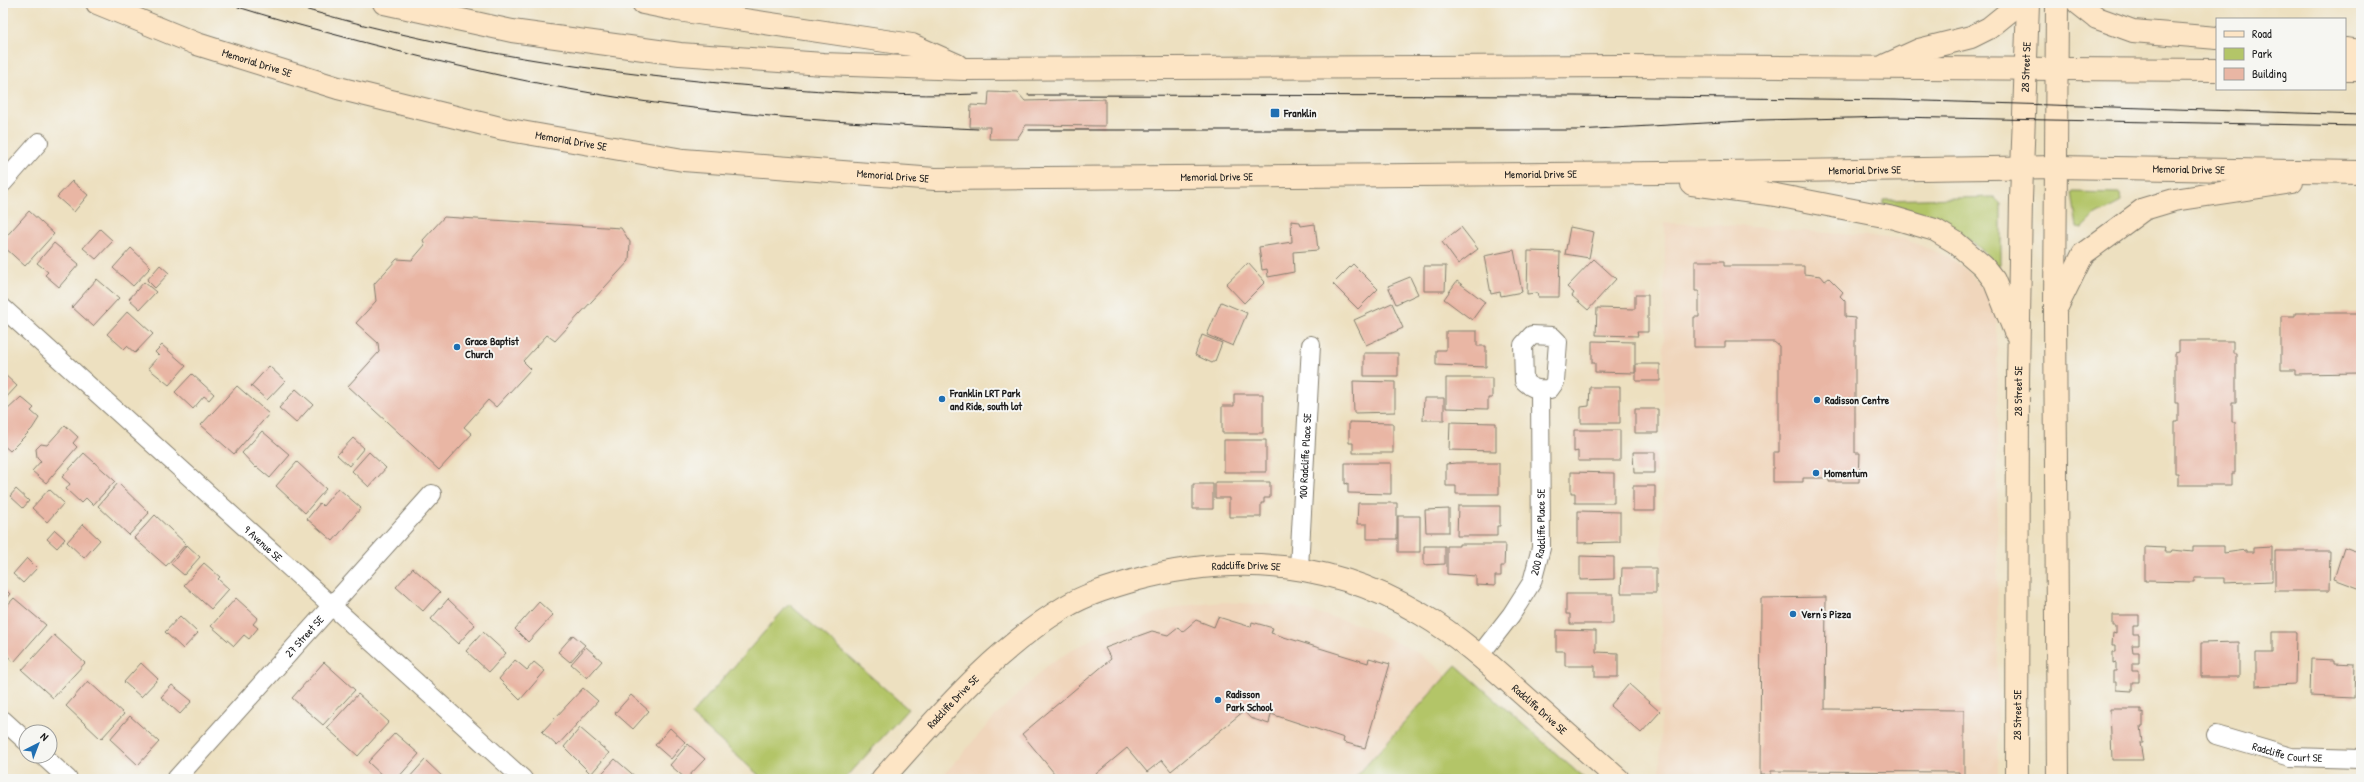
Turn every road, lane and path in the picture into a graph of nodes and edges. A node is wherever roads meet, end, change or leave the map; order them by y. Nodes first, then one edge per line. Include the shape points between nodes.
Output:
1 (96, 3) edge
2 (384, 3) edge
3 (644, 3) edge
4 (2010, 3) edge
5 (2028, 3) edge
6 (2057, 3) edge
7 (2078, 3) edge
8 (2216, 38) edge
9 (2346, 49) edge
10 (2361, 51) edge
11 (1881, 67) junction
12 (965, 69) junction
13 (2026, 70) junction
14 (2056, 70) junction
15 (2216, 70) edge
16 (2346, 70) edge
17 (2361, 70) edge
18 (39, 142) dead end
19 (2056, 167) junction
20 (2022, 168) junction
21 (2357, 172) edge
22 (1661, 173) junction
23 (3, 183) edge
24 (3, 308) edge
25 (2055, 311) junction
26 (1311, 345) dead end
27 (2019, 345) junction
28 (1540, 390) dead end
29 (432, 494) dead end
30 (1300, 568) junction
31 (332, 606) junction
32 (1479, 656) junction
33 (3, 720) edge
34 (18, 734) edge
35 (2216, 735) dead end
36 (2361, 759) edge
37 (52, 764) edge
38 (68, 779) edge
39 (176, 779) edge
40 (523, 779) edge
41 (882, 779) edge
42 (1618, 779) edge
43 (2017, 779) edge
44 (2058, 779) edge

1 - 22 main road, Memorial Drive SE via 197,44 338,88 504,129 683,160 935,179
2 - 12 main road via 512,31 680,54 823,64
3 - 12 main road via 912,45
4 - 11 main road via 2010,10 1989,28 1971,37 1919,50
5 - 13 main road, 28 Street SE
6 - 14 main road
7 - 8 main road via 2096,18 2133,31
9 - 10 main road
11 - 12 main road
11 - 13 main road
13 - 14 main road
13 - 20 main road, 28 Street SE
14 - 15 main road
14 - 19 main road
16 - 17 main road
18 - 23 street
19 - 20 main road, Memorial Drive SE
19 - 21 main road, Memorial Drive SE
19 - 25 main road
20 - 22 main road, Memorial Drive SE
20 - 27 main road, 28 Street SE
21 - 25 main road via 2174,200 2144,209 2083,254
22 - 27 main road via 1683,182 1894,218 1935,230 1970,253 1994,280
24 - 31 street, 9 Avenue SE
25 - 44 main road
26 - 30 street, 100 Radcliffe Place SE
27 - 43 main road, 28 Street SE
28 - 32 street, 200 Radcliffe Place SE via 1541,548 1532,582 1512,615
29 - 31 street, 27 Street SE
30 - 32 main road, Radcliffe Drive SE via 1353,582 1389,597 1421,614
30 - 41 main road, Radcliffe Drive SE via 1238,565 1175,571 1120,584 1066,606 1006,650 975,677
31 - 39 street, 27 Street SE
31 - 40 street, 9 Avenue SE
32 - 42 main road, Radcliffe Drive SE
33 - 34 street
35 - 36 street, Radcliffe Court SE via 2291,757
37 - 38 street

